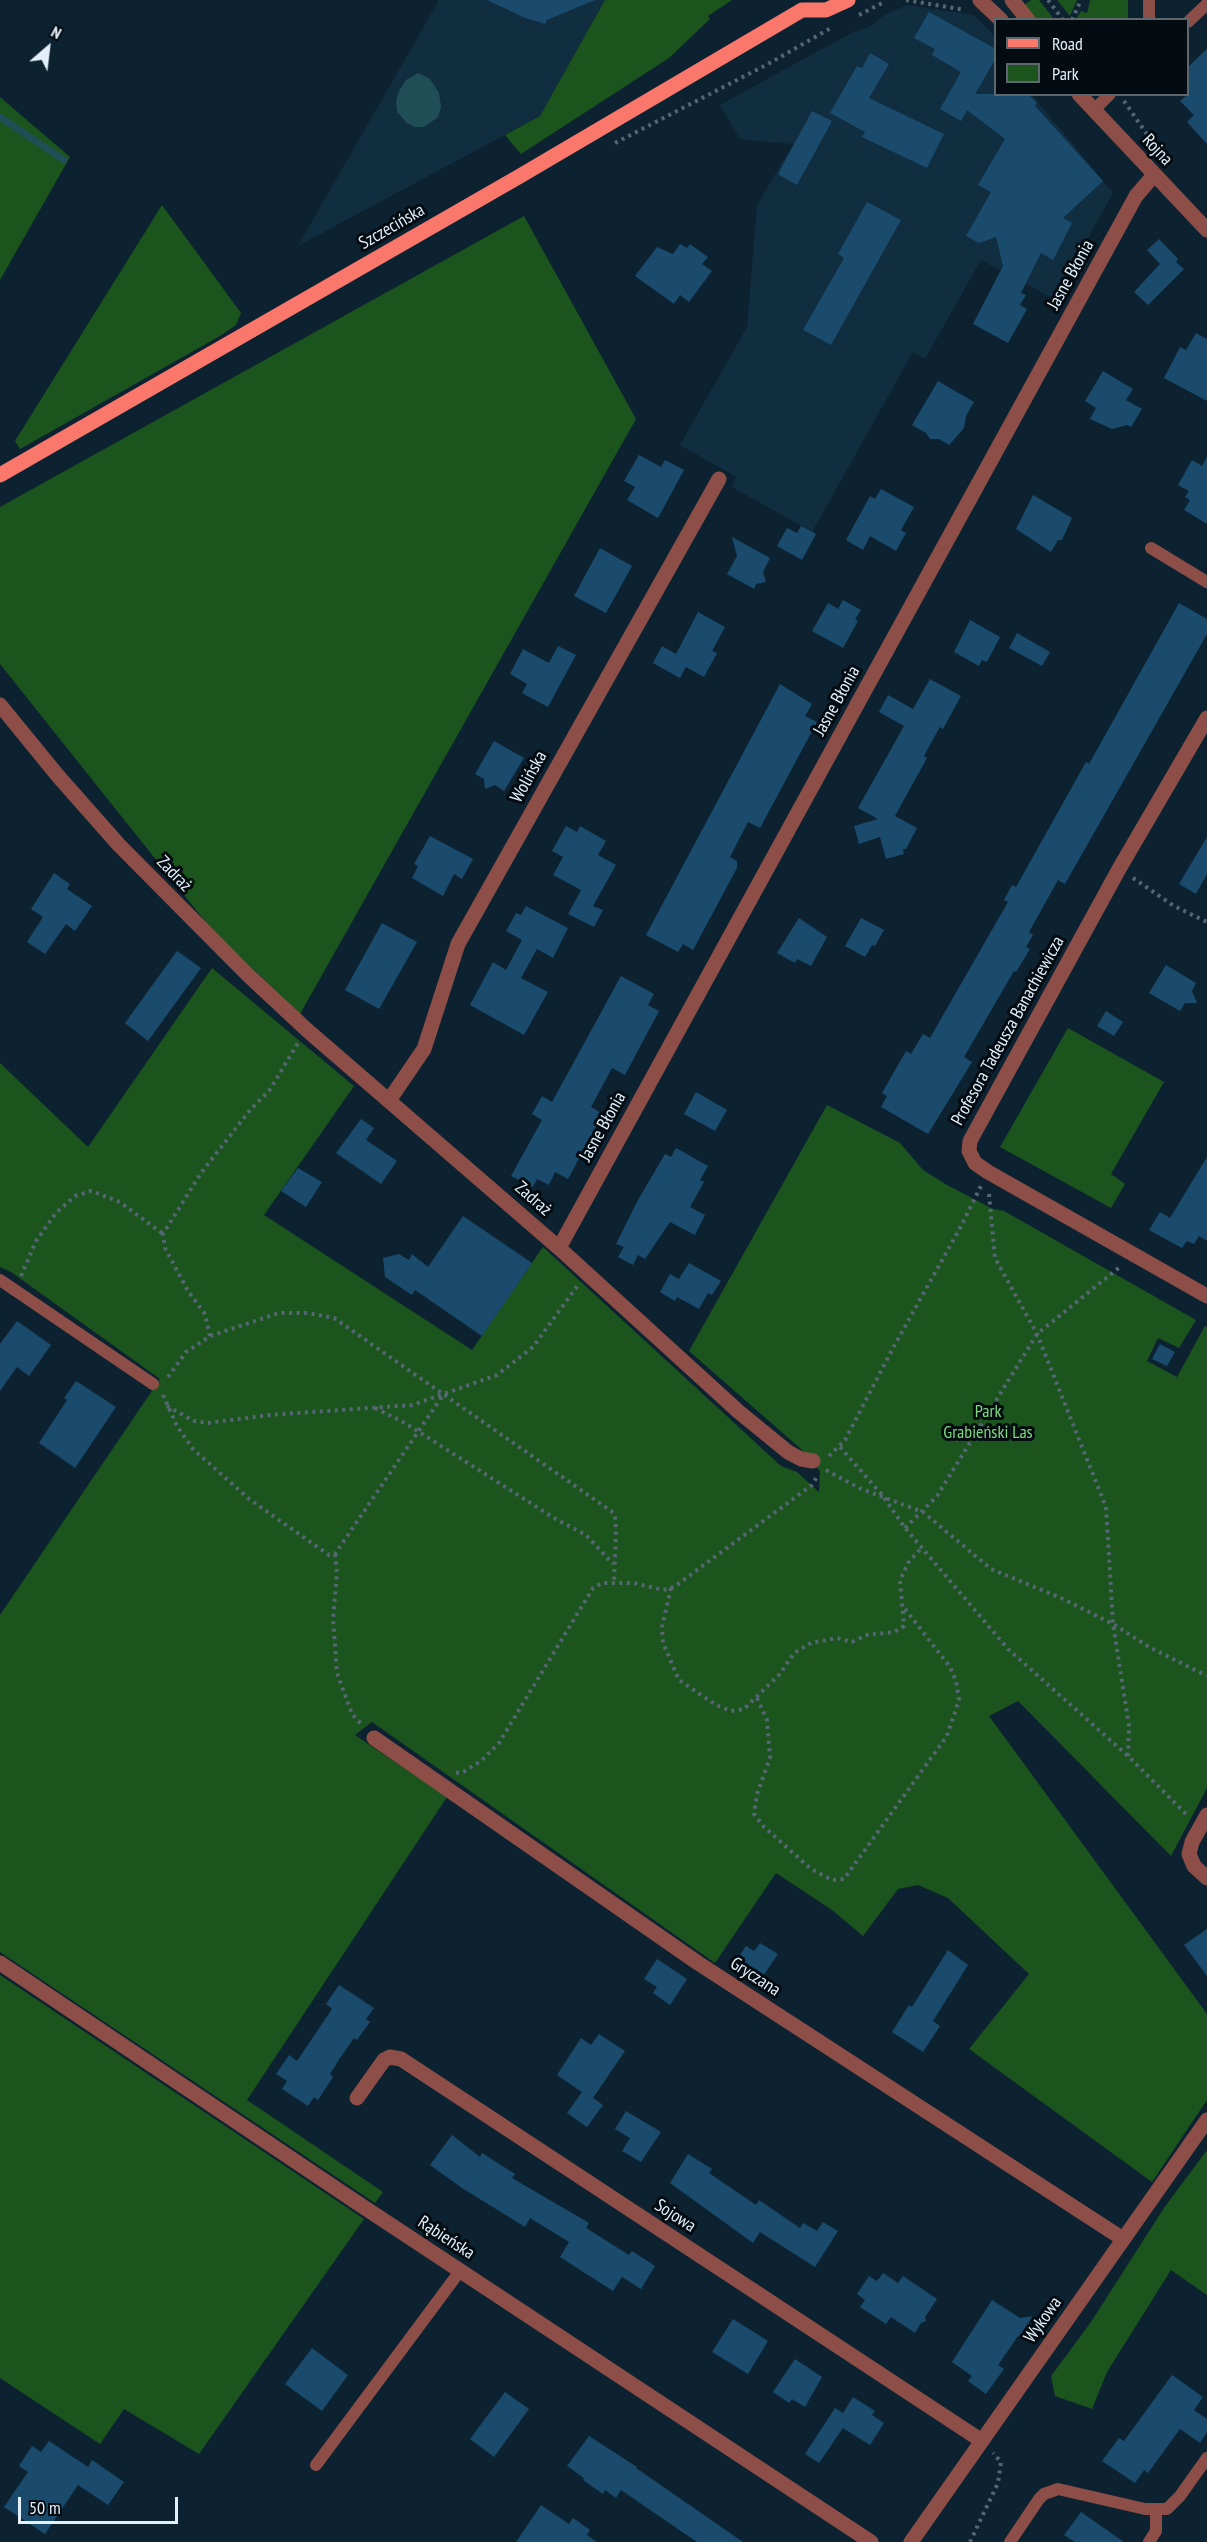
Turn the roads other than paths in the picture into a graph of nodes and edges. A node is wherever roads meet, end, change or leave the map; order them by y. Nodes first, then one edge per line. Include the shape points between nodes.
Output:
1 (848, 0) edge
2 (1012, 0) edge
3 (1149, 0) edge
4 (1207, 4) edge
5 (805, 5) edge
6 (976, 6) edge
7 (997, 18) edge
8 (1026, 18) edge
9 (1149, 18) edge
10 (1189, 21) edge
11 (1081, 96) edge
12 (1108, 96) edge
13 (1093, 111) junction
14 (1154, 175) junction
15 (1207, 230) edge
16 (0, 475) edge
17 (719, 479) dead end
18 (1151, 548) dead end
19 (1207, 582) edge
20 (0, 705) edge
21 (1207, 718) edge
22 (390, 1099) junction
23 (559, 1248) junction
24 (0, 1280) edge
25 (1207, 1296) edge
26 (155, 1387) road end
27 (813, 1461) road end
28 (374, 1738) road end
29 (1203, 1822) edge
30 (1207, 1878) edge
31 (0, 1963) edge
32 (357, 2098) dead end
33 (1207, 2120) edge
34 (1123, 2239) junction
35 (460, 2271) junction
36 (982, 2441) junction
37 (1207, 2458) edge
38 (316, 2465) dead end
39 (1156, 2510) junction
40 (872, 2542) edge
41 (910, 2542) edge
42 (1010, 2542) edge
43 (1149, 2542) edge

1 - 5 main road, Szczecińska via 826,10
2 - 8 street
3 - 9 lane
4 - 10 lane
5 - 16 main road, Szczecińska via 520,176
6 - 7 street
11 - 13 street, Rojna
12 - 13 lane
13 - 14 street, Rojna
14 - 15 street, Rojna
14 - 23 street, Jasne Błonia via 1128,210
17 - 22 street, Wolińska via 458,944 424,1048
18 - 19 lane
20 - 22 street, Zadraż via 119,845 191,919 307,1030
21 - 25 street, Profesora Tadeusza Banachiewicza via 1119,869 970,1141 969,1151 975,1163 988,1172
22 - 23 street, Zadraż
23 - 27 street, Zadraż via 739,1412 788,1452
24 - 26 lane
28 - 34 street, Gryczana via 698,1963
29 - 30 street via 1189,1854 1194,1866
31 - 35 street, Rąbieńska
32 - 36 street, Sojowa via 384,2060 390,2056 401,2059
33 - 34 street, Wykowa
34 - 36 street, Wykowa
35 - 38 lane
35 - 40 street, Rąbieńska
36 - 41 street, Wykowa
37 - 39 lane via 1174,2503 1167,2509
39 - 42 lane via 1058,2488 1039,2499
39 - 43 lane via 1156,2531

